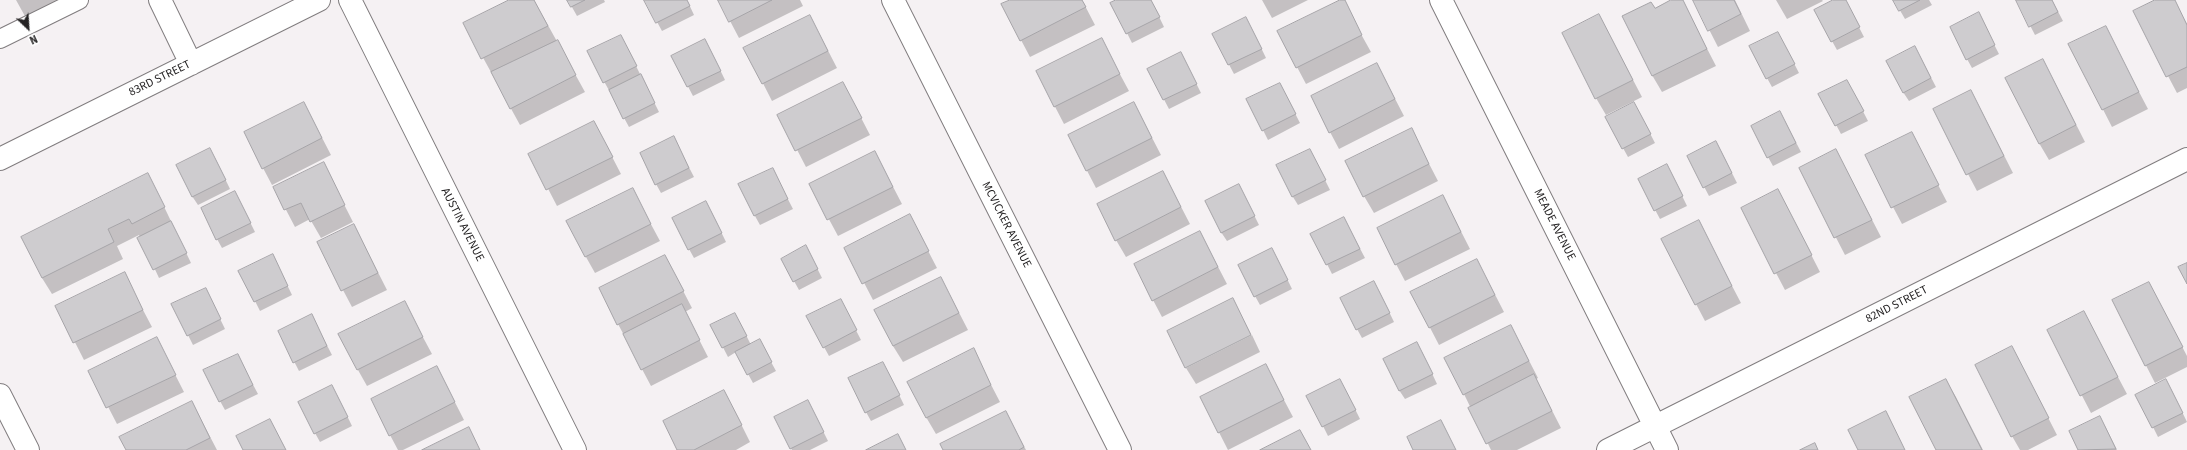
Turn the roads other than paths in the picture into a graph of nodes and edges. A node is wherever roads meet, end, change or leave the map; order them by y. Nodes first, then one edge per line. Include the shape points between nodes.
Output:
1 (79, 0) edge
2 (160, 0) edge
3 (319, 0) edge
4 (350, 0) edge
5 (893, 0) edge
6 (1441, 0) edge
7 (0, 38) edge
8 (191, 64) junction
9 (0, 159) edge
10 (2187, 159) edge
11 (0, 395) edge
12 (1656, 426) junction
13 (28, 450) edge
14 (575, 450) edge
15 (1120, 450) edge
16 (1608, 450) edge
17 (1667, 450) edge

1 - 7 lane
2 - 8 street
3 - 8 street, 83RD STREET
4 - 14 street, AUSTIN AVENUE
5 - 15 street, MCVICKER AVENUE
6 - 12 street, MEADE AVENUE
8 - 9 street, 83RD STREET
10 - 12 street, 82ND STREET
11 - 13 street
12 - 16 street, 82ND STREET
12 - 17 street, MEADE AVENUE

